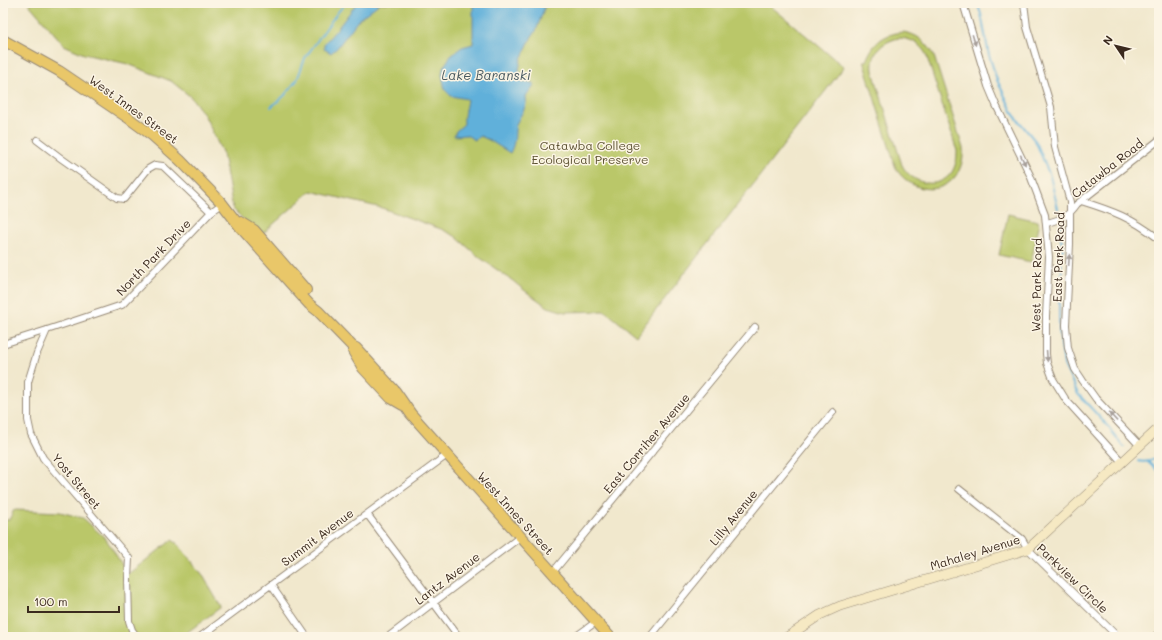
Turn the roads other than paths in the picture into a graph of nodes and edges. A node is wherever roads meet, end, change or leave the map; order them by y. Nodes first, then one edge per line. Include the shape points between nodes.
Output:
1 (963, 3) edge
2 (1024, 3) edge
3 (3, 40) edge
4 (37, 140) dead end
5 (1159, 140) edge
6 (1081, 201) junction
7 (222, 204) junction
8 (211, 212) junction
9 (1071, 212) junction
10 (1047, 223) junction
11 (1159, 239) edge
12 (755, 327) dead end
13 (47, 330) junction
14 (3, 344) edge
15 (833, 412) dead end
16 (1159, 428) edge
17 (1140, 446) junction
18 (447, 455) junction
19 (1122, 462) junction
20 (959, 489) dead end
21 (367, 514) junction
22 (520, 537) junction
23 (1028, 549) junction
24 (553, 572) junction
25 (271, 585) junction
26 (434, 602) junction
27 (596, 622) junction
28 (1159, 633) edge
29 (137, 637) edge
30 (200, 637) edge
31 (307, 637) edge
32 (388, 637) edge
33 (459, 637) edge
34 (575, 637) edge
35 (610, 637) edge
36 (650, 637) edge
37 (787, 637) edge
38 (1118, 637) edge
39 (1154, 637) edge

1 -> 10 street, West Park Road via 988,86 1030,175
2 - 9 street, East Park Road via 1027,27 1051,107 1055,147
3 - 7 main road, West Innes Street via 59,71 153,136
4 - 8 street via 117,198 124,199 155,165 163,166
5 - 6 street, Catawba Road
6 - 9 street, Catawba Road
6 - 11 street via 1117,213 1137,223
7 - 8 street, North Park Drive
7 - 18 main road, West Innes Street via 234,218 254,230 314,300 318,311 395,391 404,406
8 - 13 street, North Park Drive via 122,305
9 - 10 street, Catawba Road via 1063,218
17 -> 9 street, East Park Road via 1096,399 1075,369 1068,348 1066,325
10 -> 19 street, West Park Road via 1050,256 1046,316 1047,363 1066,400
12 - 24 street, East Corriher Avenue
13 - 14 street, North Park Drive
13 - 29 street, Yost Street via 28,382 28,420 31,434 43,458 129,558 129,621
15 - 36 street, Lilly Avenue
16 - 17 street, Mahaley Avenue
17 - 19 street, Mahaley Avenue
18 - 21 street, Summit Avenue
18 - 22 main road, West Innes Street
19 - 23 street, Mahaley Avenue
20 - 23 street, Parkview Circle via 1022,539
21 - 25 street, Summit Avenue
21 - 26 street
22 - 24 main road, West Innes Street
22 - 26 street, Lantz Avenue
23 - 37 street, Mahaley Avenue via 840,606 820,615
23 - 38 street, Parkview Circle
24 - 27 main road, West Innes Street
25 - 30 street, Summit Avenue
25 - 31 street
26 - 32 street, Lantz Avenue
26 - 33 street
27 - 34 street
27 - 35 main road, West Innes Street
28 - 39 street

